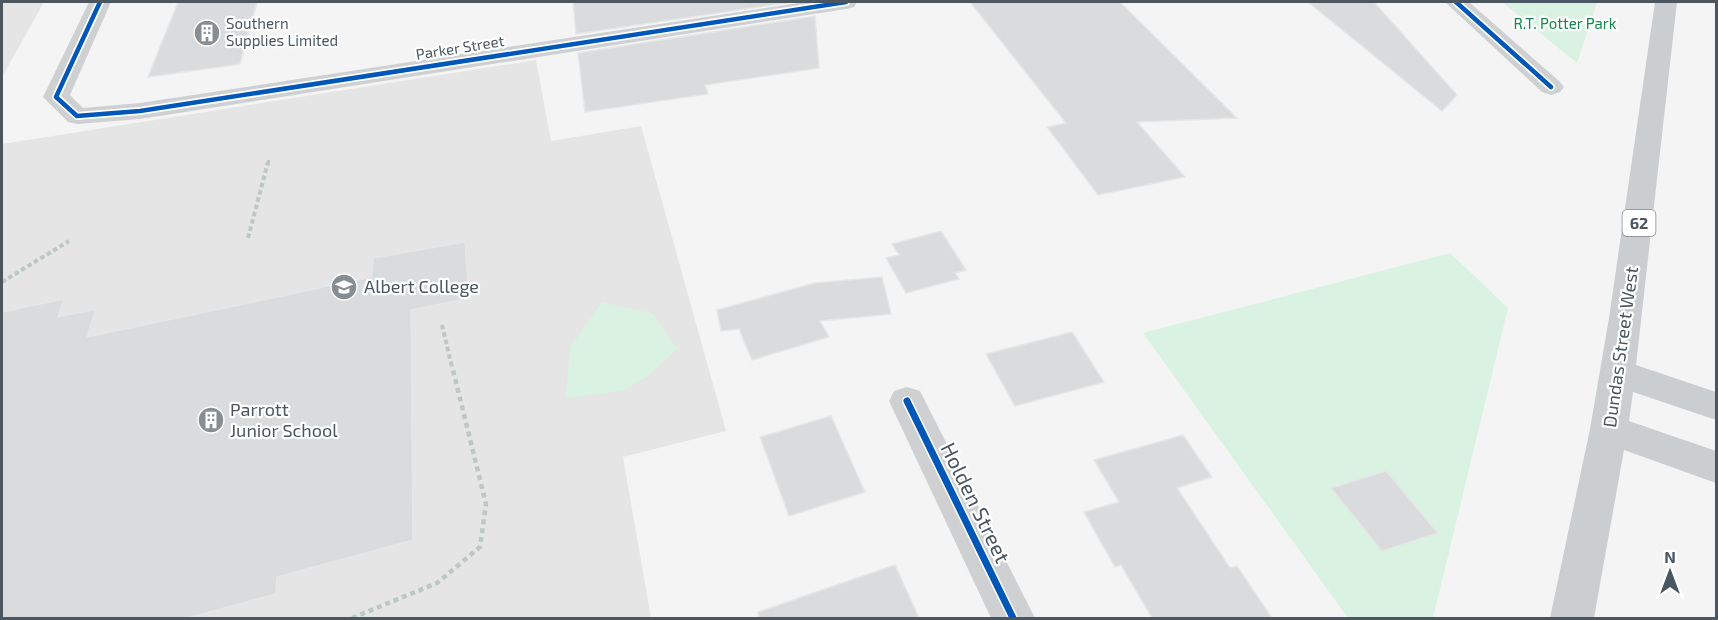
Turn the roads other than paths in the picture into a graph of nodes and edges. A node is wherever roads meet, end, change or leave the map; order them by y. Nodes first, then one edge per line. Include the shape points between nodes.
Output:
1 (100, 2) edge
2 (846, 2) edge
3 (1456, 2) edge
4 (1666, 2) edge
5 (1551, 87) dead end
6 (1618, 373) junction
7 (907, 401) dead end
8 (1716, 406) edge
9 (1609, 429) junction
10 (1716, 467) edge
11 (1013, 618) edge
12 (1572, 618) edge

1 - 2 street, Parker Street via 56,97 77,116 140,111
3 - 5 street
4 - 6 main road, Dundas Street West / 62
6 - 8 main road
6 - 9 main road, Dundas Street West / 62
7 - 11 street, Holden Street
9 - 10 main road
9 - 12 main road, Dundas Street West

